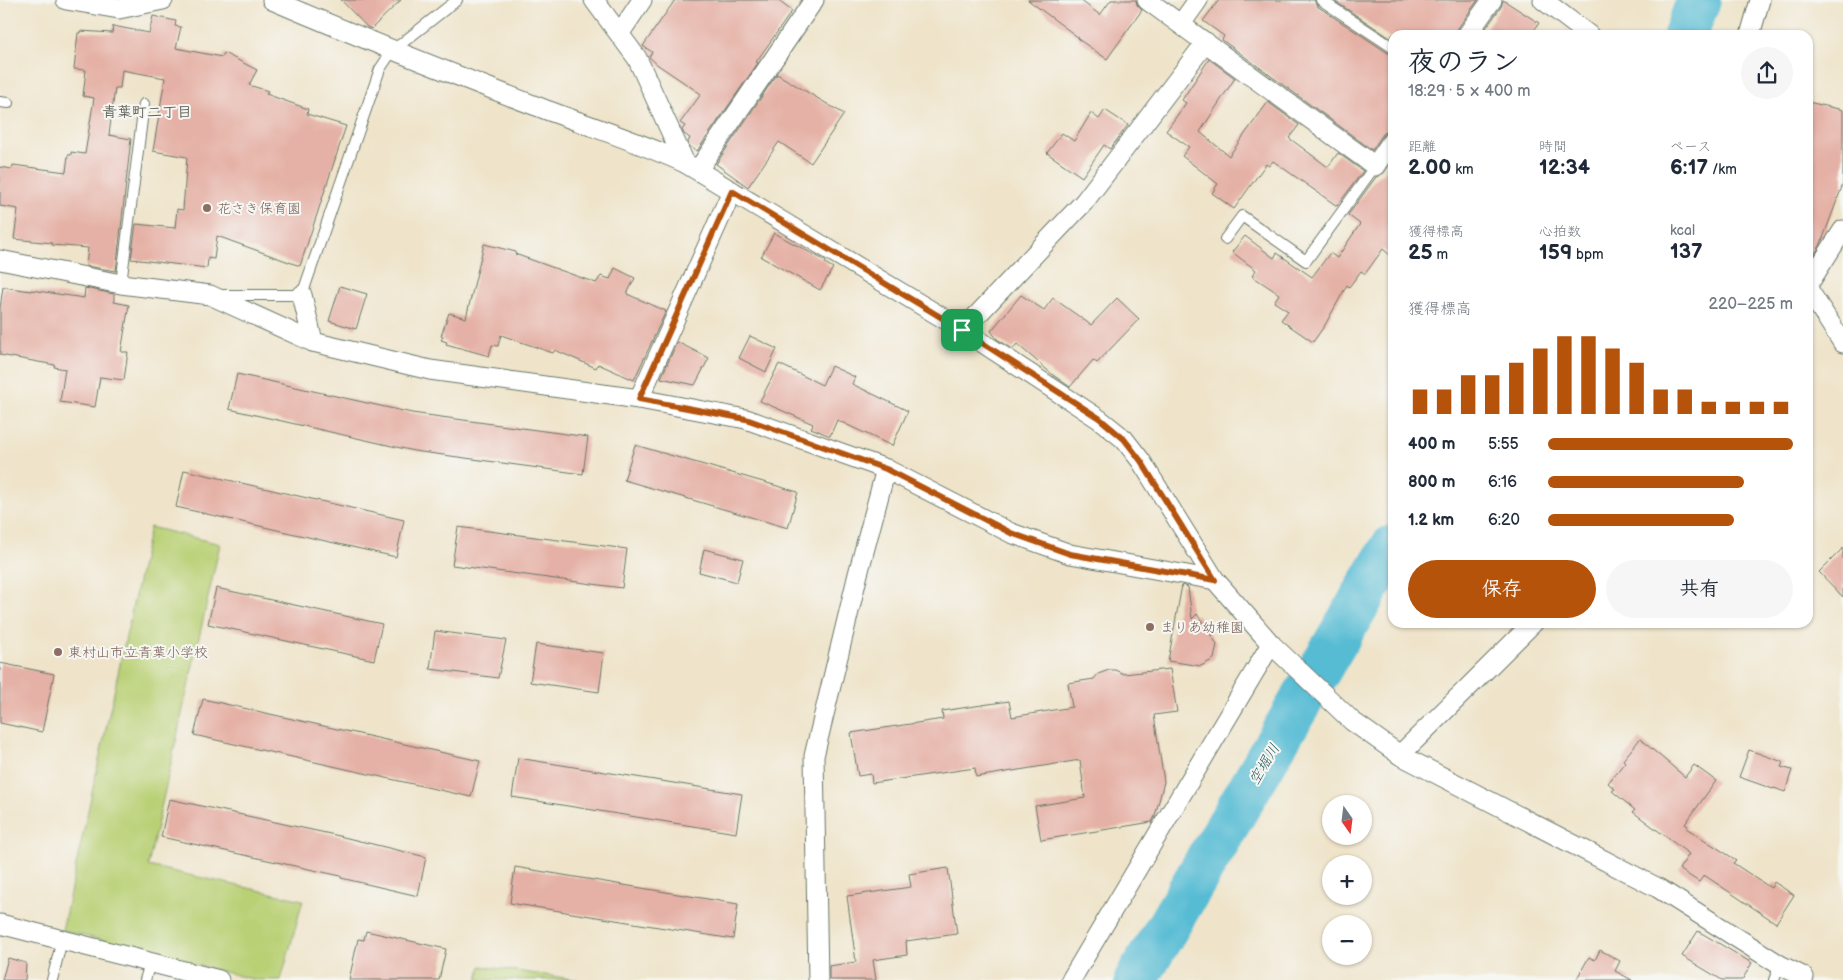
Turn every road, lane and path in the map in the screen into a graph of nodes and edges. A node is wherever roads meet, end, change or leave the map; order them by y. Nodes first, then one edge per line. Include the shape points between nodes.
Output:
1 (66, 0) edge
2 (163, 0) edge
3 (272, 0) edge
4 (458, 0) edge
5 (594, 0) edge
6 (642, 0) edge
7 (814, 0) edge
8 (1147, 0) edge
9 (1198, 0) edge
10 (1321, 0) edge
11 (1492, 0) edge
12 (1543, 0) edge
13 (1760, 0) edge
14 (120, 4) edge
15 (1181, 24) junction
16 (1471, 30) edge
17 (1582, 30) edge
18 (1751, 30) edge
19 (620, 32) junction
20 (1206, 42) junction
21 (1388, 44) edge
22 (392, 51) junction
23 (144, 104) dead end
24 (1388, 147) edge
25 (692, 166) junction
26 (1375, 166) junction
27 (732, 191) junction
28 (1843, 230) edge
29 (1225, 239) dead end
30 (0, 260) edge
31 (1813, 277) edge
32 (121, 284) junction
33 (210, 295) junction
34 (302, 295) junction
35 (1813, 297) edge
36 (962, 330) junction
37 (313, 342) junction
38 (1843, 342) edge
39 (639, 399) junction
40 (886, 469) junction
41 (1215, 580) junction
42 (1528, 628) edge
43 (1274, 647) junction
44 (1400, 755) junction
45 (0, 924) edge
46 (62, 940) junction
47 (148, 971) edge
48 (1777, 973) edge
49 (1804, 977) dead end
50 (52, 980) edge
51 (219, 980) edge
52 (818, 980) edge
53 (1071, 980) edge

1 - 14 street
2 - 14 street
3 - 22 street
4 - 22 lane
5 - 19 street
6 - 19 street
7 - 25 street
8 - 15 street
9 - 15 street
10 - 21 lane
11 - 16 street
12 - 17 street
13 - 18 street
15 - 20 street
19 - 25 street via 637,58
20 - 26 street
20 - 36 street via 1084,202
22 - 25 street via 645,145
22 - 34 lane via 380,69
23 - 32 lane
24 - 26 street
25 - 27 street
26 - 29 lane via 1306,261 1242,216
27 - 36 street
27 - 39 street
28 - 31 street
30 - 32 street
32 - 33 street
33 - 34 lane
33 - 37 street
34 - 37 street
35 - 38 street
36 - 41 street via 1099,418 1124,439
37 - 39 street via 430,370
39 - 40 street via 746,419
40 - 41 street via 1011,533 1070,554
40 - 52 street via 814,756
41 - 43 street
42 - 44 street
43 - 44 street via 1352,721
43 - 53 street
44 - 48 street via 1658,888
45 - 46 street
46 - 47 street
46 - 50 lane
47 - 51 street
48 - 49 street

